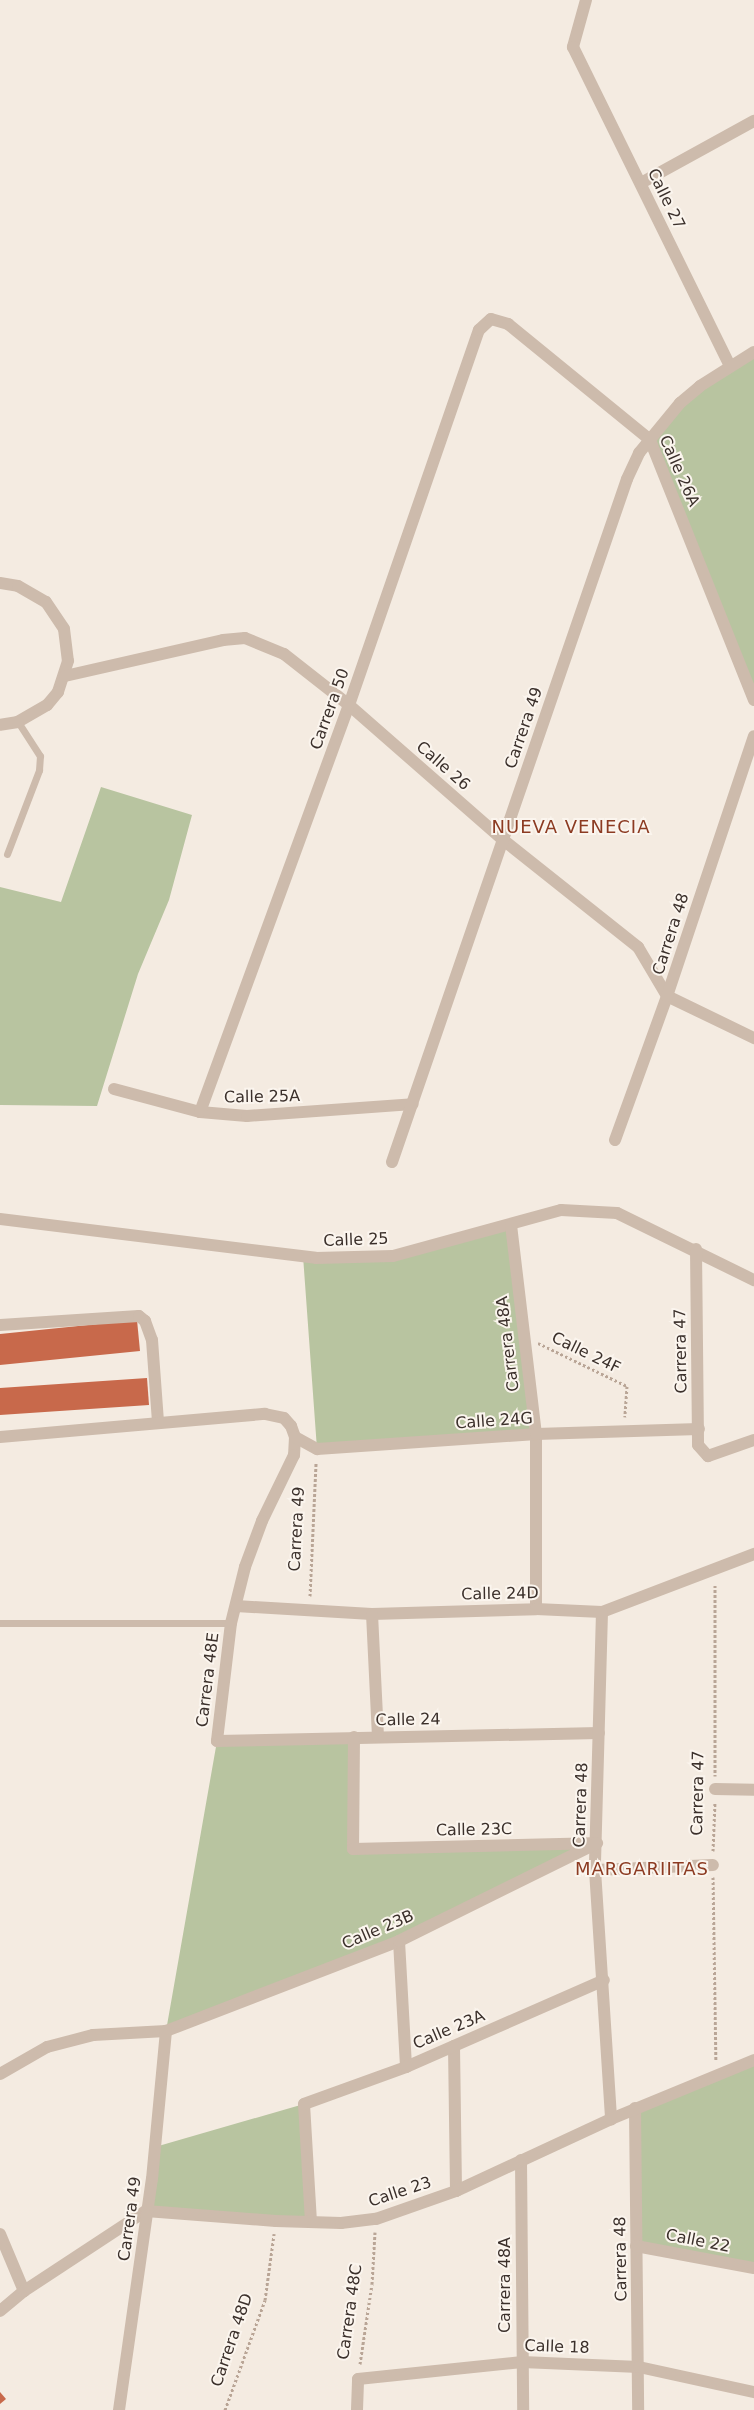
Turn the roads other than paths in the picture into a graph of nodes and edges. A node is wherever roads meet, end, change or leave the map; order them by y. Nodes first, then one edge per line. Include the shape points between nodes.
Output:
1 (586, 0) edge
2 (754, 120) edge
3 (641, 183) junction
4 (491, 319) joint
5 (754, 352) edge
6 (730, 366) junction
7 (650, 440) junction
8 (0, 583) edge
9 (65, 676) junction
10 (754, 700) edge
11 (349, 705) junction
12 (18, 722) junction
13 (0, 726) edge
14 (754, 736) edge
15 (502, 840) junction
16 (7, 854) dead end
17 (667, 996) junction
18 (754, 1038) edge
19 (114, 1089) dead end
20 (413, 1104) junction
21 (200, 1112) junction
22 (615, 1140) dead end
23 (392, 1162) dead end
24 (0, 1219) edge
25 (511, 1225) junction
26 (696, 1249) junction
27 (754, 1280) edge
28 (0, 1325) edge
29 (158, 1422) junction
30 (699, 1429) junction
31 (536, 1434) junction
32 (0, 1437) edge
33 (295, 1437) junction
34 (754, 1440) edge
35 (754, 1554) edge
36 (236, 1606) junction
37 (536, 1609) junction
38 (602, 1612) junction
39 (372, 1614) junction
40 (0, 1623) edge
41 (231, 1623) junction
42 (599, 1733) junction
43 (354, 1737) junction
44 (378, 1737) junction
45 (218, 1741) joint
46 (715, 1790) road end
47 (754, 1790) edge
48 (596, 1843) junction
49 (713, 1865) road end
50 (595, 1870) junction
51 (399, 1941) junction
52 (604, 1980) junction
53 (166, 2032) junction
54 (454, 2046) junction
55 (754, 2060) edge
56 (406, 2067) junction
57 (0, 2074) edge
58 (635, 2108) junction
59 (611, 2118) junction
60 (521, 2160) junction
61 (456, 2191) junction
62 (146, 2211) junction
63 (310, 2222) junction
64 (0, 2234) edge
65 (636, 2246) junction
66 (754, 2268) edge
67 (24, 2291) junction
68 (0, 2311) edge
69 (522, 2362) junction
70 (639, 2367) junction
71 (358, 2379) joint
72 (754, 2392) edge
73 (119, 2410) edge
74 (357, 2410) edge
75 (523, 2410) edge
76 (638, 2410) edge

1 - 3 street, Calle 27 via 573,47
2 - 3 street
3 - 6 street, Calle 27
4 - 7 street, Calle 26A via 508,324
4 - 11 street, Carrera 50 via 479,330
5 - 6 street, Carrera 49
6 - 7 street, Carrera 49 via 680,403
7 - 10 street, Calle 26A
7 - 15 street, Carrera 49 via 639,453 627,478
8 - 9 street via 33,592 56,614 68,644
9 - 11 street, Calle 26 via 223,640 246,638 284,654
9 - 12 street via 47,705
11 - 15 street, Calle 26
11 - 21 street, Carrera 50
12 - 13 street
12 - 16 lane via 40,756 39,770
14 - 17 street, Carrera 48
15 - 17 street, Calle 26 via 638,947
15 - 20 street, Carrera 49
17 - 18 street
17 - 22 street, Carrera 48
19 - 21 street, Calle 25A
20 - 21 street, Calle 25A via 247,1116
20 - 23 street, Carrera 49
24 - 25 street, Calle 25 via 316,1258 393,1256
25 - 26 street, Calle 25 via 561,1210 617,1213
25 - 31 street, Carrera 48A
26 - 27 street, Calle 25
26 - 30 street, Carrera 47
28 - 29 street via 139,1316 145,1321 152,1340
29 - 32 street
29 - 33 street via 265,1414 284,1418
30 - 31 street, Calle 24G
30 - 34 street, Carrera 47 via 701,1452 708,1456
31 - 33 street, Calle 24G via 317,1449
31 - 37 street, Carrera 48A
33 - 36 street, Carrera 48E via 294,1455 245,1566
35 - 38 street, Calle 24D via 715,1572
36 - 39 street, Calle 24D
36 - 41 street, Carrera 48E
37 - 38 street, Calle 24D
37 - 39 street, Calle 24D
38 - 42 street, Carrera 48
39 - 44 street
40 - 41 lane
41 - 45 street, Carrera 48E
42 - 44 street, Calle 24
42 - 48 street, Carrera 48
43 - 44 street, Calle 24
43 - 45 street, Calle 24
43 - 48 street, Calle 23C via 353,1849
46 - 47 street
48 - 50 street, Carrera 48
48 - 51 street, Calle 23B
49 - 50 street
50 - 52 street, Carrera 48
51 - 53 street, Calle 23B
51 - 56 street
52 - 54 street, Calle 23A
52 - 59 street, Carrera 48
53 - 57 street, Calle 23B via 93,2035 47,2047
53 - 62 street, Carrera 49
54 - 56 street, Calle 23A
54 - 61 street
55 - 58 street, Calle 23
56 - 63 street, Calle 23A via 304,2104
58 - 59 street, Calle 23
58 - 65 street, Carrera 48
59 - 60 street, Calle 23
60 - 61 street, Calle 23
60 - 69 street, Carrera 48A
61 - 63 street, Calle 23 via 376,2219
62 - 63 street, Calle 23
62 - 67 street
62 - 73 street, Carrera 49
64 - 67 street
65 - 66 street, Calle 22
65 - 70 street, Carrera 48
67 - 68 street
69 - 70 street, Calle 18
69 - 71 street, Calle 18
69 - 75 street, Carrera 48A
70 - 72 street, Calle 18
70 - 76 street, Carrera 48
71 - 74 street, Carrera 48C

